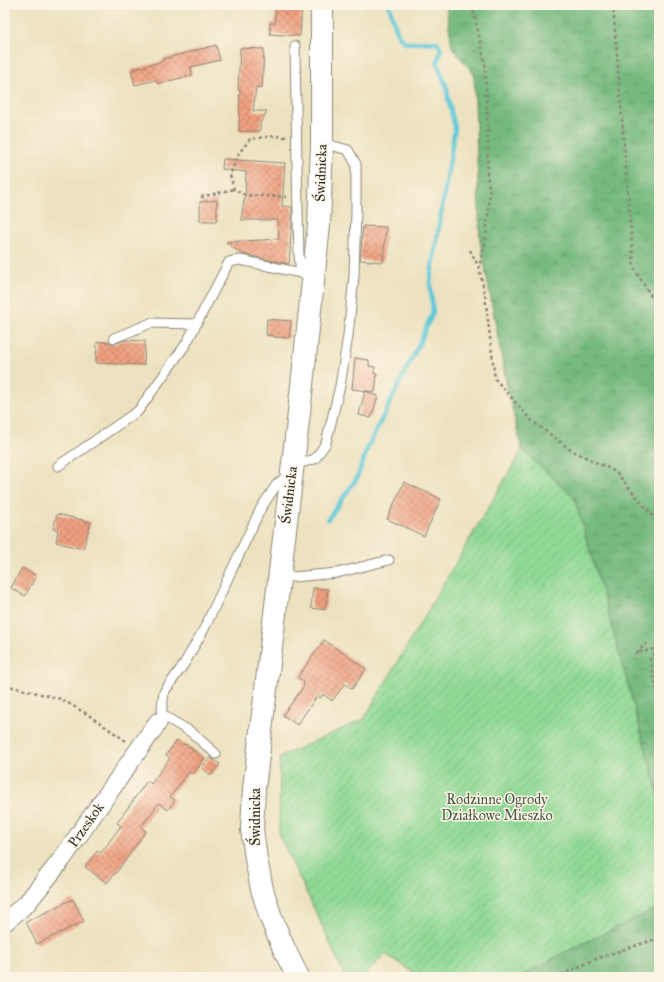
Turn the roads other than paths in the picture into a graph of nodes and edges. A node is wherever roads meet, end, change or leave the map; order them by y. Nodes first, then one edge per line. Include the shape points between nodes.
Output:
1 (322, 5) edge
2 (295, 46) dead end
3 (322, 143) junction
4 (307, 274) junction
5 (196, 324) junction
6 (114, 338) dead end
7 (58, 466) dead end
8 (292, 469) junction
9 (389, 560) dead end
10 (280, 574) junction
11 (160, 718) junction
12 (216, 754) dead end
13 (5, 922) edge
14 (298, 977) edge

1 - 3 main road, Świdnicka
2 - 4 lane via 299,256
3 - 4 main road, Świdnicka via 319,225
3 - 8 lane via 348,150 356,164 354,276 340,386 326,443 315,459
4 - 5 lane via 240,260 229,262
4 - 8 main road, Świdnicka
5 - 6 lane via 151,323
5 - 7 lane via 186,344 138,411
8 - 10 main road, Świdnicka
8 - 11 lane via 277,484 261,508 204,629 164,692
9 - 10 lane via 337,573 293,577
10 - 14 main road, Świdnicka via 254,789 252,829 262,889 271,918
11 - 12 lane via 191,732
11 - 13 street, Przeskok via 62,859 28,903

